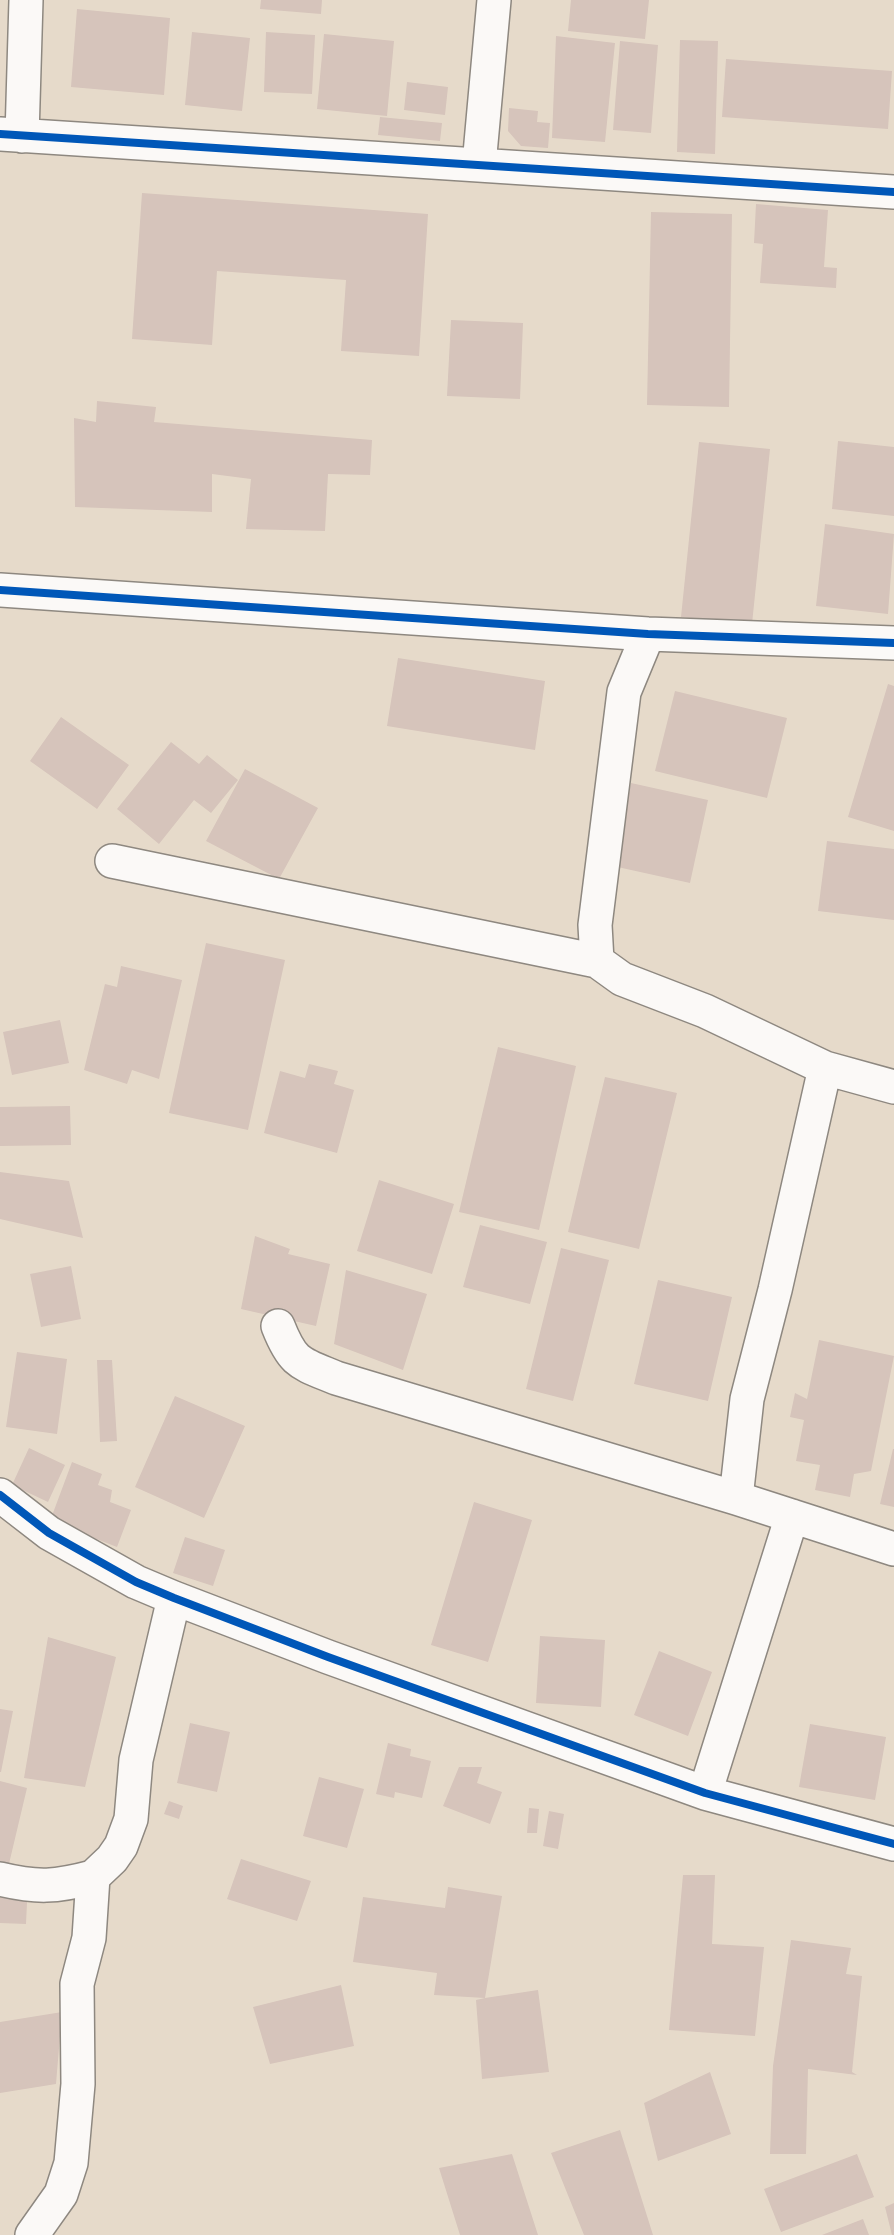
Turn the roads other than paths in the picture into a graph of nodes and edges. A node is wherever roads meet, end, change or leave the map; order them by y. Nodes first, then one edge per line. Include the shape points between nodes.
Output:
1 (26, 0) edge
2 (494, 0) edge
3 (11, 135) edge
4 (479, 165) junction
5 (894, 192) edge
6 (0, 590) edge
7 (648, 634) junction
8 (894, 643) edge
9 (112, 861) dead end
10 (597, 961) junction
11 (825, 1068) junction
12 (894, 1087) edge
13 (278, 1326) dead end
14 (0, 1495) edge
15 (736, 1498) junction
16 (792, 1516) junction
17 (894, 1549) edge
18 (174, 1598) junction
19 (705, 1793) junction
20 (894, 1844) edge
21 (93, 1877) junction
22 (0, 1879) edge
23 (32, 2235) edge

1 - 3 street
2 - 4 street
3 - 4 street
4 - 5 street
6 - 7 street
7 - 8 street
7 - 10 street via 624,693 595,925
9 - 10 street
10 - 11 street via 622,979 705,1011
11 - 12 street
11 - 15 street via 747,1399
13 - 15 street via 288,1353 326,1374
14 - 18 street via 49,1533 136,1582
15 - 16 street
16 - 17 street
16 - 19 street
18 - 19 street
18 - 21 street via 136,1760 131,1819 121,1846
19 - 20 street
21 - 22 street via 51,1887
21 - 23 street via 89,1938 77,1984 78,2084 71,2163 61,2194

